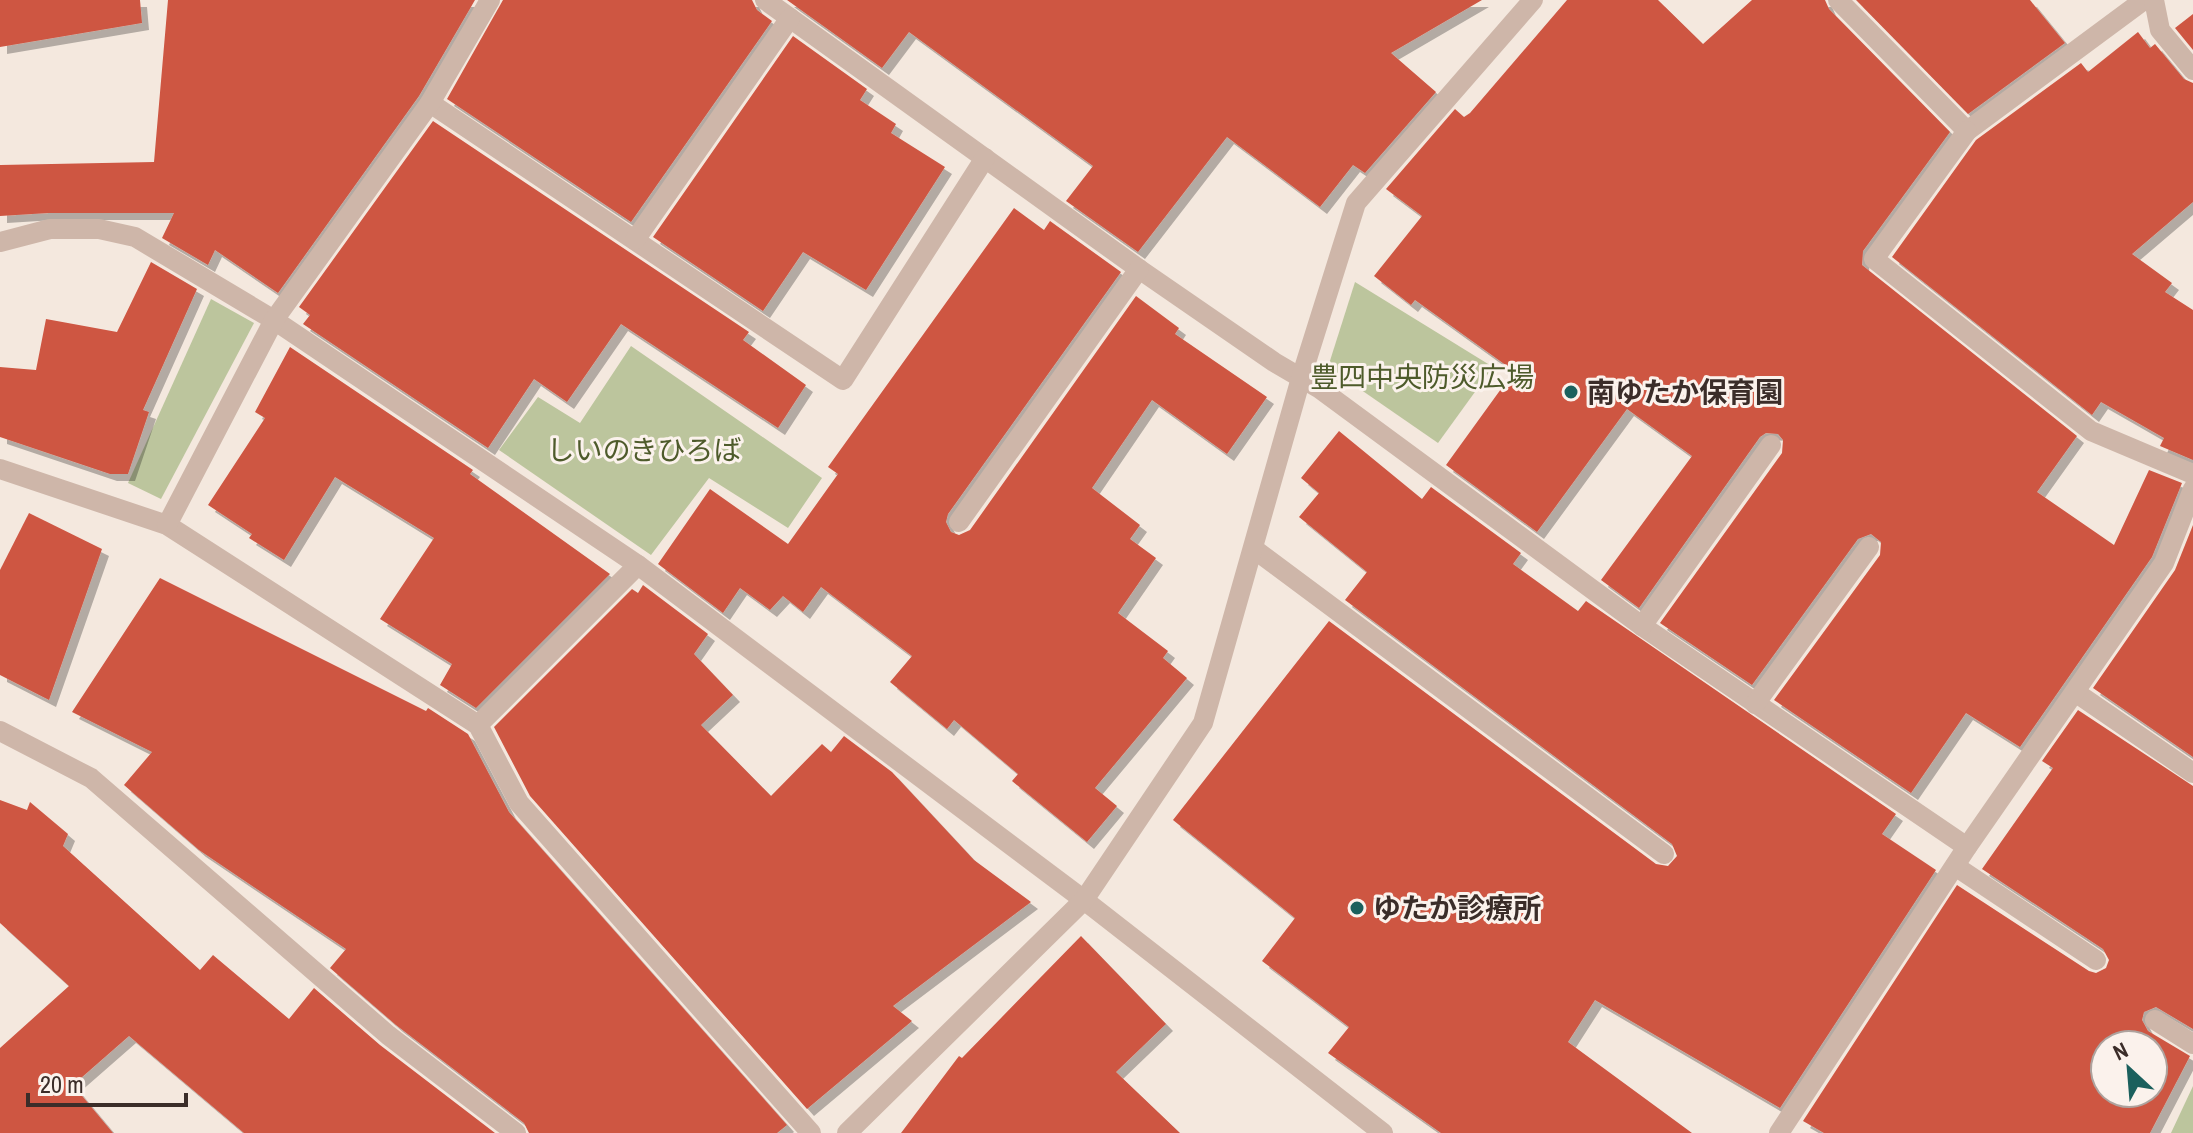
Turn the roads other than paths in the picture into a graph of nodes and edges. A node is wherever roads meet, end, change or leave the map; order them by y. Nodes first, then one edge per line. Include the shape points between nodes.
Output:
1 (490, 0) edge
2 (765, 0) edge
3 (1533, 0) edge
4 (1838, 0) edge
5 (2144, 0) edge
6 (2154, 0) edge
7 (790, 18) junction
8 (2193, 70) edge
9 (430, 103) junction
10 (1967, 131) junction
11 (985, 158) junction
12 (635, 240) junction
13 (0, 242) edge
14 (1139, 269) junction
15 (274, 320) junction
16 (1301, 378) junction
17 (1771, 445) dead end
18 (0, 469) edge
19 (2193, 474) edge
20 (2193, 489) edge
21 (959, 522) dead end
22 (167, 525) junction
23 (1869, 547) dead end
24 (1254, 549) junction
25 (638, 565) junction
26 (1642, 626) junction
27 (2075, 692) junction
28 (1755, 704) junction
29 (478, 725) junction
30 (0, 731) edge
31 (2193, 773) edge
32 (1967, 847) junction
33 (1664, 854) dead end
34 (1955, 866) junction
35 (1084, 900) junction
36 (2096, 960) dead end
37 (2155, 1020) dead end
38 (2193, 1044) edge
39 (516, 1133) edge
40 (811, 1133) edge
41 (847, 1133) edge
42 (1383, 1133) edge
43 (1779, 1133) edge

1 - 9 street
2 - 7 street
3 - 16 street via 1356,203
4 - 10 street
5 - 10 street
6 - 8 street via 2160,30
7 - 11 street
7 - 12 street
9 - 12 street
9 - 15 street
10 - 19 street via 1874,259 2091,431
11 - 12 street via 843,380
11 - 14 street
13 - 15 street via 50,229 99,229 135,237
14 - 16 street
14 - 21 street
15 - 22 street
15 - 25 street
16 - 24 street
16 - 26 street
17 - 26 street
18 - 22 street
20 - 27 street via 2164,563
22 - 29 street
23 - 28 street
24 - 33 street
24 - 35 street via 1203,723
25 - 29 street
25 - 35 street
26 - 28 street
27 - 31 street
27 - 32 street
28 - 32 street
29 - 40 street via 519,803
30 - 39 street via 91,778 388,1035
32 - 34 street
34 - 36 street
34 - 43 street
35 - 41 street
35 - 42 street
37 - 38 street

